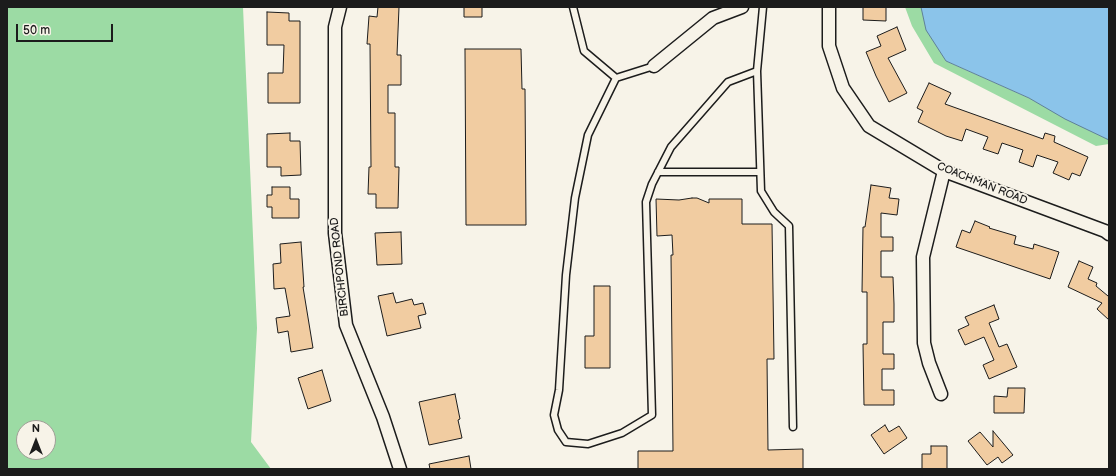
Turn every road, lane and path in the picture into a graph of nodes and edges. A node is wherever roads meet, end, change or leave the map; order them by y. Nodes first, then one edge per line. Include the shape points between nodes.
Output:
1 (340, 7) edge
2 (573, 7) edge
3 (742, 7) edge
4 (762, 7) edge
5 (829, 7) edge
6 (654, 66) joint
7 (757, 71) junction
8 (616, 78) junction
9 (944, 171) junction
10 (658, 172) junction
11 (760, 172) junction
12 (1109, 234) edge
13 (941, 394) dead end
14 (793, 427) dead end
15 (400, 469) edge

1 - 15 street, BIRCHPOND ROAD via 335,27 335,233 346,325 383,417
2 - 8 lane via 584,51
3 - 6 street via 713,18
4 - 7 lane
5 - 9 street, COACHMAN ROAD via 829,46 843,88 865,120 870,126
6 - 8 lane
7 - 10 lane via 728,82 671,148
7 - 11 lane
8 - 10 lane via 588,135 575,198 566,275 559,390 554,416 558,430 566,442 588,444 622,433 652,415 646,202
9 - 12 street, COACHMAN ROAD
9 - 13 street via 923,257 924,343
10 - 11 lane
11 - 14 lane via 761,191 774,212 789,226

